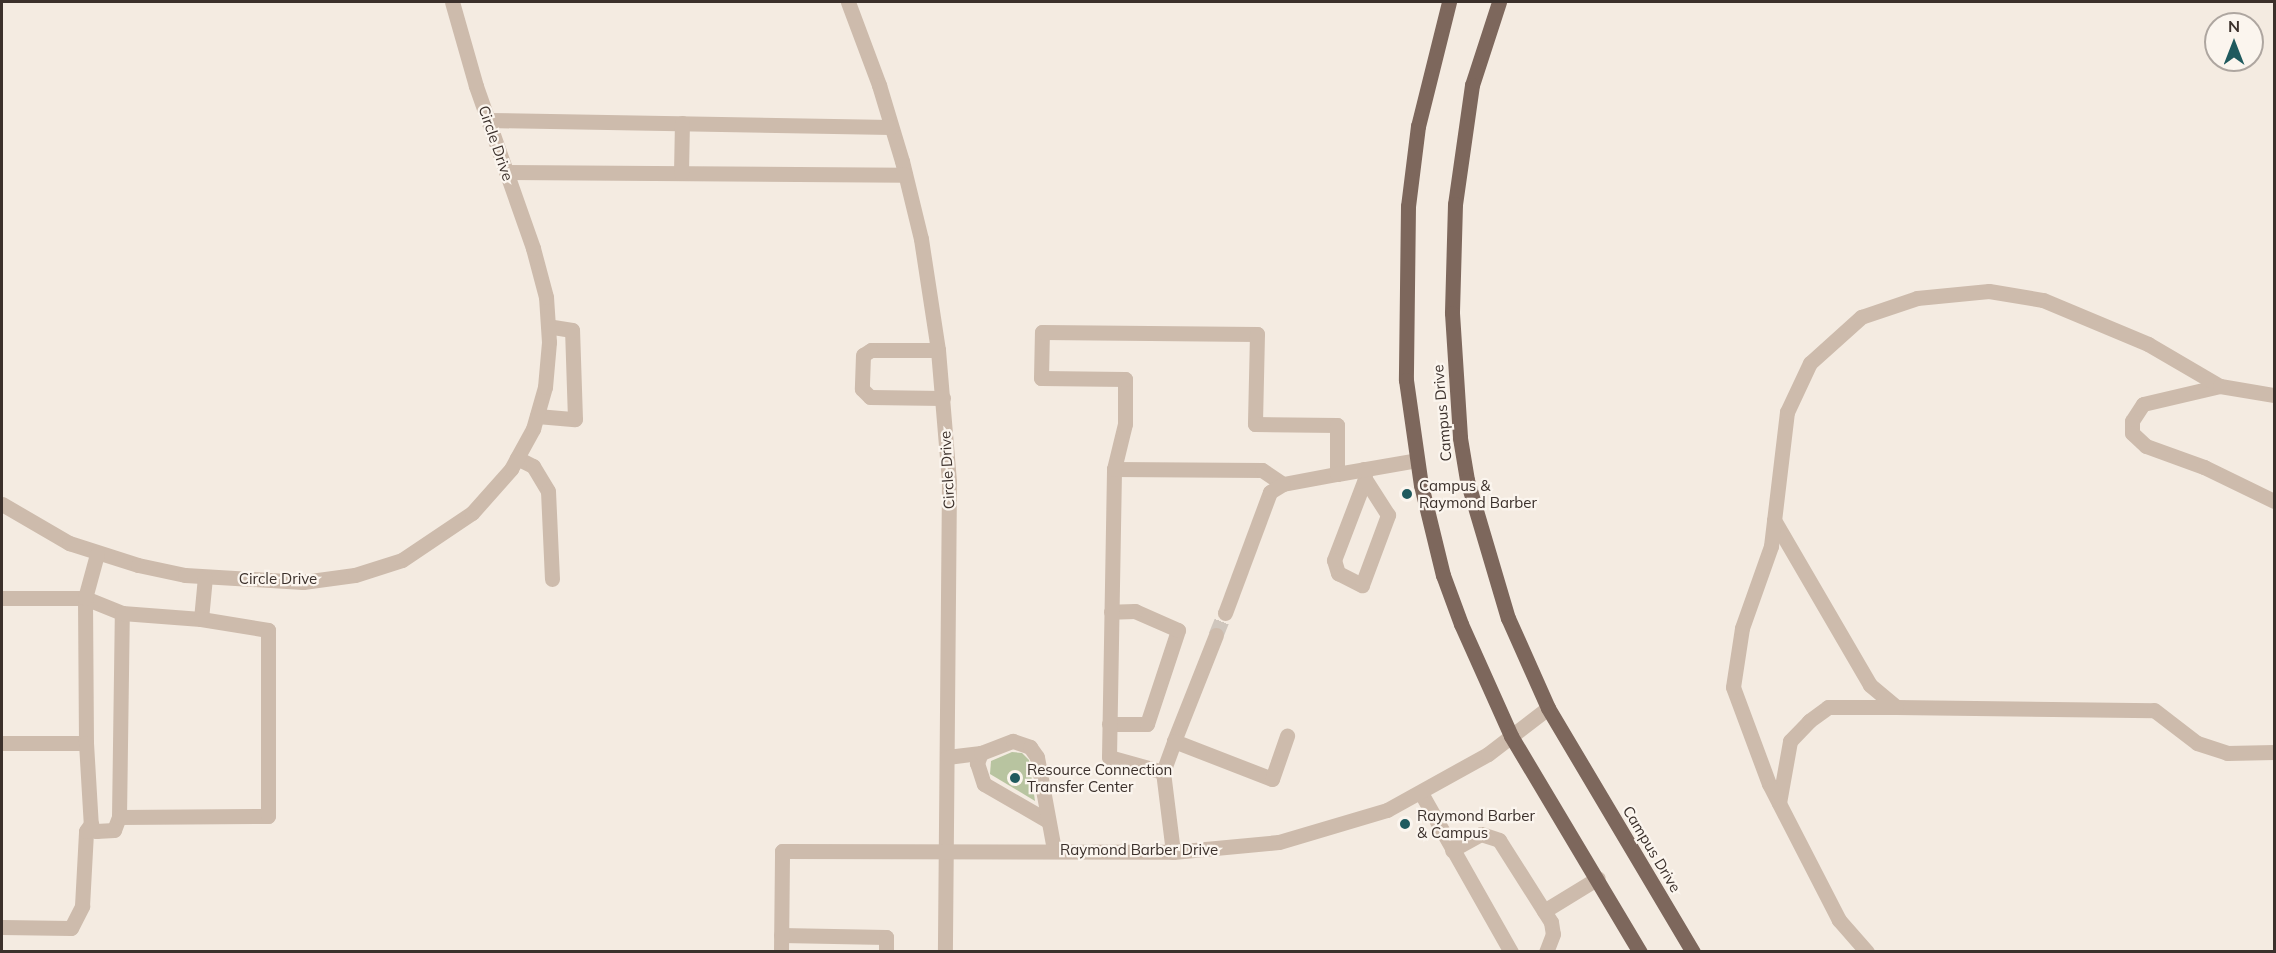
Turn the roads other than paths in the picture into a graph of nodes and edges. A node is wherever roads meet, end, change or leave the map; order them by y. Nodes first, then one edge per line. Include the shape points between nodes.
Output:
1 (452, 2) edge
2 (848, 2) edge
3 (1449, 2) edge
4 (1499, 2) edge
5 (488, 120) junction
6 (681, 123) junction
7 (891, 127) junction
8 (506, 172) junction
9 (681, 173) junction
10 (905, 175) junction
11 (548, 326) junction
12 (938, 350) junction
13 (2220, 386) junction
14 (2274, 394) edge
15 (943, 398) junction
16 (537, 416) junction
17 (517, 458) junction
18 (1418, 460) junction
19 (1114, 469) junction
20 (1337, 474) junction
21 (1364, 474) junction
22 (1283, 484) junction
23 (2274, 501) edge
24 (2, 504) edge
25 (1774, 520) junction
26 (97, 554) junction
27 (205, 577) junction
28 (552, 579) dead end
29 (2, 598) edge
30 (85, 598) junction
31 (1111, 612) junction
32 (122, 613) junction
33 (1225, 613) tunnel mouth
34 (201, 619) junction
35 (1216, 635) tunnel mouth
36 (1896, 706) junction
37 (1548, 708) junction
38 (1109, 724) junction
39 (1287, 736) dead end
40 (1511, 736) junction
41 (1174, 741) junction
42 (2, 743) edge
43 (86, 743) junction
44 (2274, 752) edge
45 (981, 753) junction
46 (947, 757) junction
47 (1163, 772) junction
48 (1421, 793) junction
49 (1779, 803) junction
50 (119, 818) junction
51 (1048, 821) junction
52 (91, 824) junction
53 (946, 850) junction
54 (1054, 850) junction
55 (1452, 850) junction
56 (1173, 852) junction
57 (1598, 878) junction
58 (1544, 911) junction
59 (2, 927) edge
60 (781, 935) junction
61 (781, 951) edge
62 (886, 951) edge
63 (945, 951) edge
64 (1511, 951) edge
65 (1546, 951) edge
66 (1640, 951) edge
67 (1693, 951) edge
68 (1867, 951) edge

1 - 5 street, Circle Drive
2 - 7 street, Circle Drive
3 - 18 main road, Campus Drive via 1418,126 1408,206 1406,380
4 - 37 main road, Campus Drive via 1472,85 1455,204 1452,313 1460,438 1490,565
5 - 6 street
5 - 8 street, Circle Drive
6 - 7 street
6 - 9 street
7 - 10 street, Circle Drive
8 - 9 street
8 - 11 street, Circle Drive via 533,248 546,297
9 - 10 street
10 - 12 street, Circle Drive via 921,239
11 - 16 street, Circle Drive via 545,387
11 - 16 street via 572,330 575,419
12 - 15 street, Circle Drive
12 - 15 street via 871,350 863,355 862,389 870,397
13 - 14 street
13 - 23 street via 2143,404 2132,421 2132,434 2146,446 2204,467
13 - 25 street via 2148,344 2043,300 1989,291 1917,298 1861,317 1810,363 1787,412
15 - 46 street, Circle Drive via 949,482
16 - 17 street, Circle Drive
17 - 27 street, Circle Drive via 472,513 402,560 355,575 303,582
17 - 28 street via 533,466 548,491
18 - 21 street
18 - 40 main road, Campus Drive via 1443,575
19 - 20 street via 1125,424 1125,380 1041,378 1042,332 1257,334 1255,424 1337,425
19 - 22 street via 1262,470
19 - 31 street
20 - 21 street
20 - 22 street
21 - 21 street via 1334,560 1338,573 1362,585 1388,515
22 - 33 street via 1270,492
24 - 26 street, Circle Drive
25 - 36 street via 1870,685
25 - 49 street via 1771,546 1742,628 1734,687
26 - 27 street, Circle Drive
26 - 30 street
27 - 34 street
29 - 30 street
30 - 32 street
30 - 43 street
31 - 38 street
31 - 38 street via 1135,612 1178,630 1147,724
32 - 34 street
32 - 50 street
34 - 50 street via 268,630 268,816
35 - 41 street
36 - 44 street via 2154,710 2197,743 2227,753
36 - 49 street via 1828,707 1809,721 1790,741
37 - 40 street, Raymond Barber Drive
37 - 67 main road, Campus Drive
38 - 47 street via 1109,757
39 - 41 street via 1272,779
40 - 48 street, Raymond Barber Drive
40 - 57 main road, Campus Drive
41 - 47 street
42 - 43 street
43 - 52 street
45 - 46 street
45 - 51 street via 977,763 984,784
45 - 51 street via 1013,741 1030,747 1037,757
46 - 53 street, Circle Drive
47 - 56 street
48 - 55 street
48 - 56 street, Raymond Barber Drive via 1387,810 1279,842
49 - 68 street via 1839,920
50 - 52 street via 114,830 96,831
51 - 54 street
52 - 59 street via 86,831 82,906 71,928
53 - 54 street, Raymond Barber Drive
53 - 60 street, Raymond Barber Drive via 782,851
53 - 63 street, Circle Drive
54 - 56 street, Raymond Barber Drive
55 - 58 street via 1481,834 1492,835
55 - 64 street
57 - 58 street
57 - 66 main road, Campus Drive
58 - 65 street via 1553,934
60 - 61 street
60 - 62 street via 886,937

